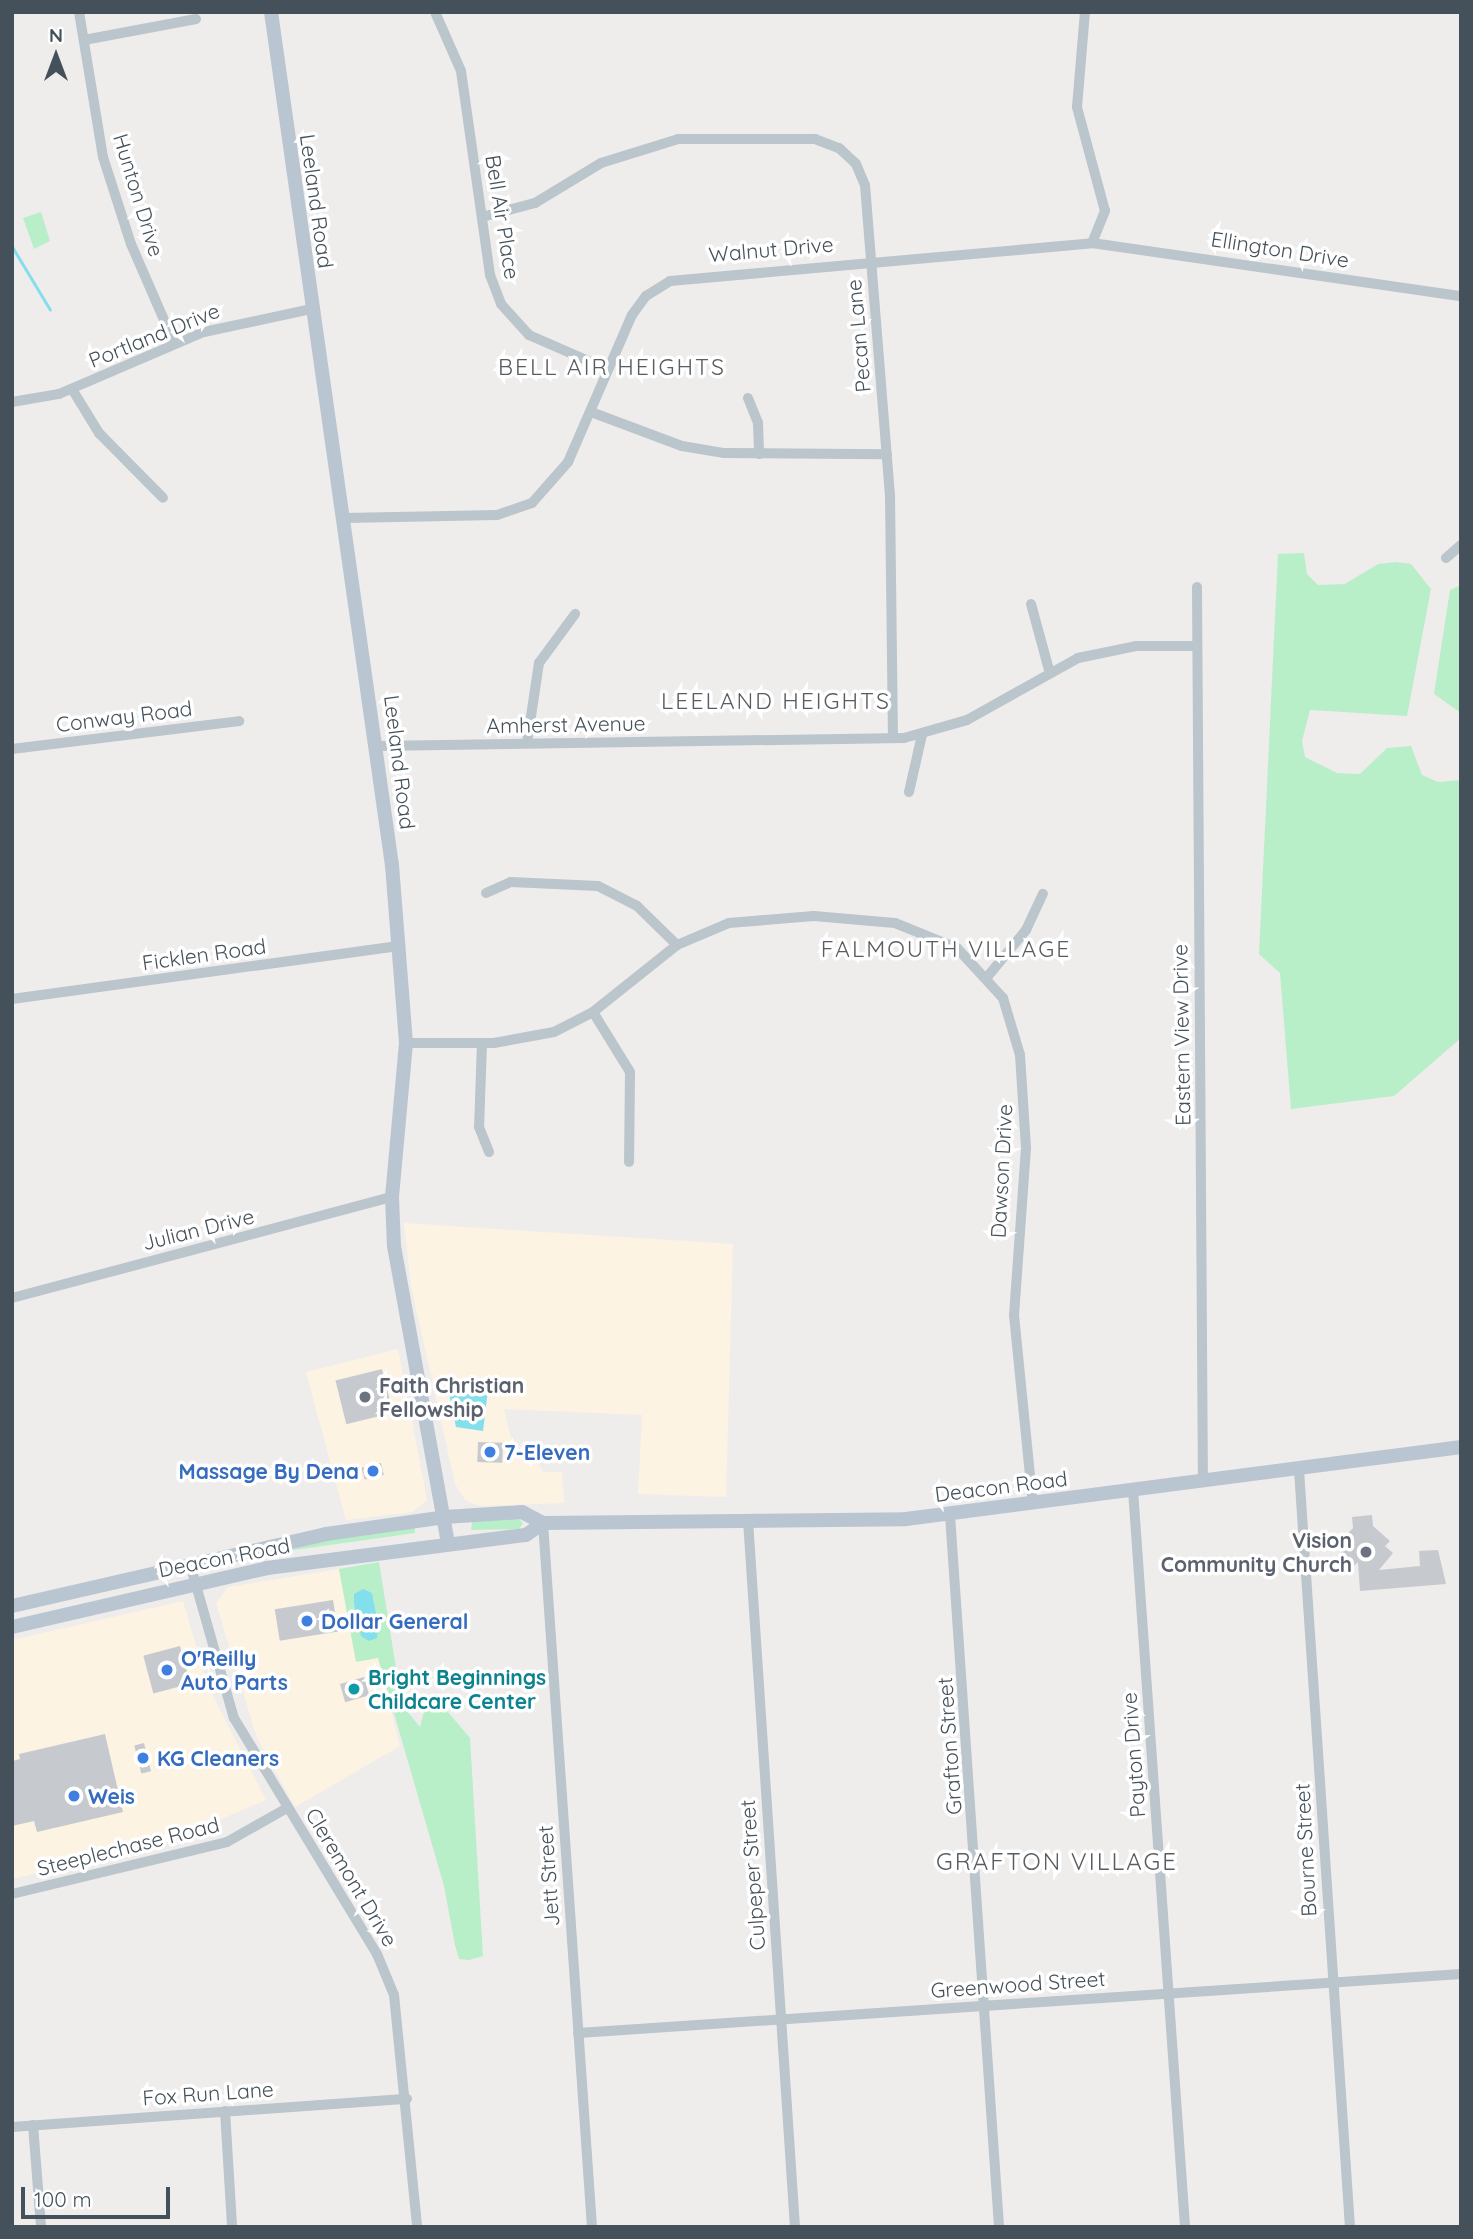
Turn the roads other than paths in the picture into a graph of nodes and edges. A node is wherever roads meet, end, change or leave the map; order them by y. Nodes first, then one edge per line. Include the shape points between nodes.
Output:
1 (79, 12) edge
2 (271, 12) edge
3 (435, 12) edge
4 (1085, 12) edge
5 (196, 19) dead end
6 (84, 40) junction
7 (482, 217) junction
8 (1093, 243) junction
9 (872, 259) junction
10 (1461, 296) edge
11 (311, 309) junction
12 (174, 343) junction
13 (607, 369) junction
14 (72, 389) junction
15 (748, 398) dead end
16 (12, 402) edge
17 (590, 412) junction
18 (887, 453) junction
19 (759, 454) junction
20 (163, 498) dead end
21 (345, 518) junction
22 (1461, 545) edge
23 (1446, 558) dead end
24 (1197, 587) dead end
25 (1031, 604) dead end
26 (575, 614) dead end
27 (1197, 646) junction
28 (1049, 670) junction
29 (239, 721) dead end
30 (922, 735) junction
31 (893, 738) junction
32 (527, 743) junction
33 (377, 746) junction
34 (12, 749) edge
35 (909, 792) dead end
36 (486, 893) dead end
37 (1043, 894) dead end
38 (677, 945) junction
39 (400, 946) junction
40 (988, 976) junction
41 (12, 999) edge
42 (593, 1012) junction
43 (406, 1043) junction
44 (482, 1043) junction
45 (489, 1152) dead end
46 (629, 1161) dead end
47 (392, 1197) junction
48 (12, 1298) edge
49 (1461, 1447) edge
50 (1299, 1470) junction
51 (1203, 1481) junction
52 (1133, 1490) junction
53 (1033, 1504) junction
54 (950, 1515) junction
55 (445, 1517) junction
56 (748, 1520) junction
57 (543, 1523) junction
58 (447, 1542) junction
59 (190, 1564) junction
60 (194, 1583) junction
61 (12, 1606) edge
62 (12, 1627) edge
63 (287, 1808) junction
64 (12, 1894) edge
65 (1461, 1974) edge
66 (1333, 1983) junction
67 (1169, 1994) junction
68 (985, 2006) junction
69 (781, 2020) junction
70 (578, 2033) junction
71 (407, 2099) junction
72 (225, 2111) junction
73 (33, 2125) junction
74 (12, 2127) edge
75 (41, 2227) edge
76 (232, 2227) edge
77 (416, 2227) edge
78 (592, 2227) edge
79 (795, 2227) edge
80 (999, 2227) edge
81 (1185, 2227) edge
82 (1350, 2227) edge

1 - 6 street, Hunton Drive
2 - 11 main road, Leeland Road
3 - 7 street, Bell Air Place via 461,71
4 - 8 street via 1077,107 1105,211
5 - 6 street
6 - 12 street, Hunton Drive via 103,157 131,244
7 - 9 street, Pecan Lane via 535,203 601,163 656,143 815,139 839,148 862,176
7 - 13 street, Bell Air Place via 490,275 510,317 544,344
8 - 9 street, Walnut Drive
8 - 10 street, Ellington Drive
9 - 13 street, Walnut Drive via 670,281 639,304
9 - 18 street, Pecan Lane
11 - 12 street, Portland Drive via 228,325
11 - 21 main road, Leeland Road
12 - 14 street, Portland Drive
13 - 17 street, Walnut Drive
14 - 16 street, Portland Drive
14 - 20 street via 99,433
15 - 19 street via 758,423
17 - 19 street via 682,446
17 - 21 street, Walnut Drive via 563,471 541,496 520,509 497,515
18 - 19 street
18 - 31 street, Pecan Lane
21 - 33 main road, Leeland Road
22 - 23 street
24 - 27 street, Eastern View Drive
25 - 28 street
26 - 32 street via 539,663
27 - 28 street, Amherst Avenue via 1118,648
27 - 51 street, Eastern View Drive
28 - 30 street, Amherst Avenue via 967,720
29 - 34 street, Conway Road
30 - 31 street, Amherst Avenue
30 - 35 street
31 - 32 street, Amherst Avenue
32 - 33 street, Amherst Avenue
33 - 39 main road, Leeland Road
36 - 38 street via 511,882 598,886 626,897
37 - 40 street via 1026,930
38 - 40 street, Dawson Drive via 710,928 749,920 814,916 895,923 940,938
38 - 42 street, Dawson Drive
39 - 41 street, Ficklen Road
39 - 43 main road, Leeland Road
40 - 53 street, Dawson Drive via 1010,1014 1023,1080 1026,1148 1014,1315
42 - 44 street, Dawson Drive via 533,1038
42 - 46 street via 630,1072
43 - 44 street, Dawson Drive
43 - 47 main road, Leeland Road
44 - 45 street via 479,1127
47 - 48 street, Julian Drive
47 - 55 main road, Leeland Road via 399,1287
49 - 50 main road, Deacon Road
50 - 51 main road, Deacon Road
50 - 66 street, Bourne Street
51 - 52 main road, Deacon Road
52 - 53 main road, Deacon Road
52 - 67 street, Payton Drive
53 - 54 main road, Deacon Road
54 - 56 main road, Deacon Road
54 - 68 street, Grafton Street
55 - 57 main road, Deacon Road via 522,1513
55 - 58 main road
55 - 59 main road, Deacon Road via 326,1534
56 - 57 main road, Deacon Road
56 - 69 street, Culpeper Street
57 - 58 main road, Deacon Road via 526,1535
57 - 70 street, Jett Street
58 - 60 main road, Deacon Road
59 - 60 street, Cleremont Drive
59 - 61 main road, Deacon Road
60 - 62 main road, Deacon Road
60 - 63 street, Cleremont Drive via 234,1718
63 - 64 street, Steeplechase Road via 227,1842
63 - 71 street, Cleremont Drive via 386,1972 399,2015
65 - 66 street, Greenwood Street
66 - 67 street, Greenwood Street
66 - 82 street, Bourne Street
67 - 68 street, Greenwood Street
67 - 81 street, Payton Drive
68 - 69 street, Greenwood Street
68 - 80 street, Grafton Street
69 - 70 street, Greenwood Street
69 - 79 street, Culpeper Street
70 - 78 street, Jett Street
71 - 72 street, Fox Run Lane
71 - 77 street, Cleremont Drive
72 - 73 street, Fox Run Lane
72 - 76 street
73 - 74 street, Fox Run Lane
73 - 75 street

